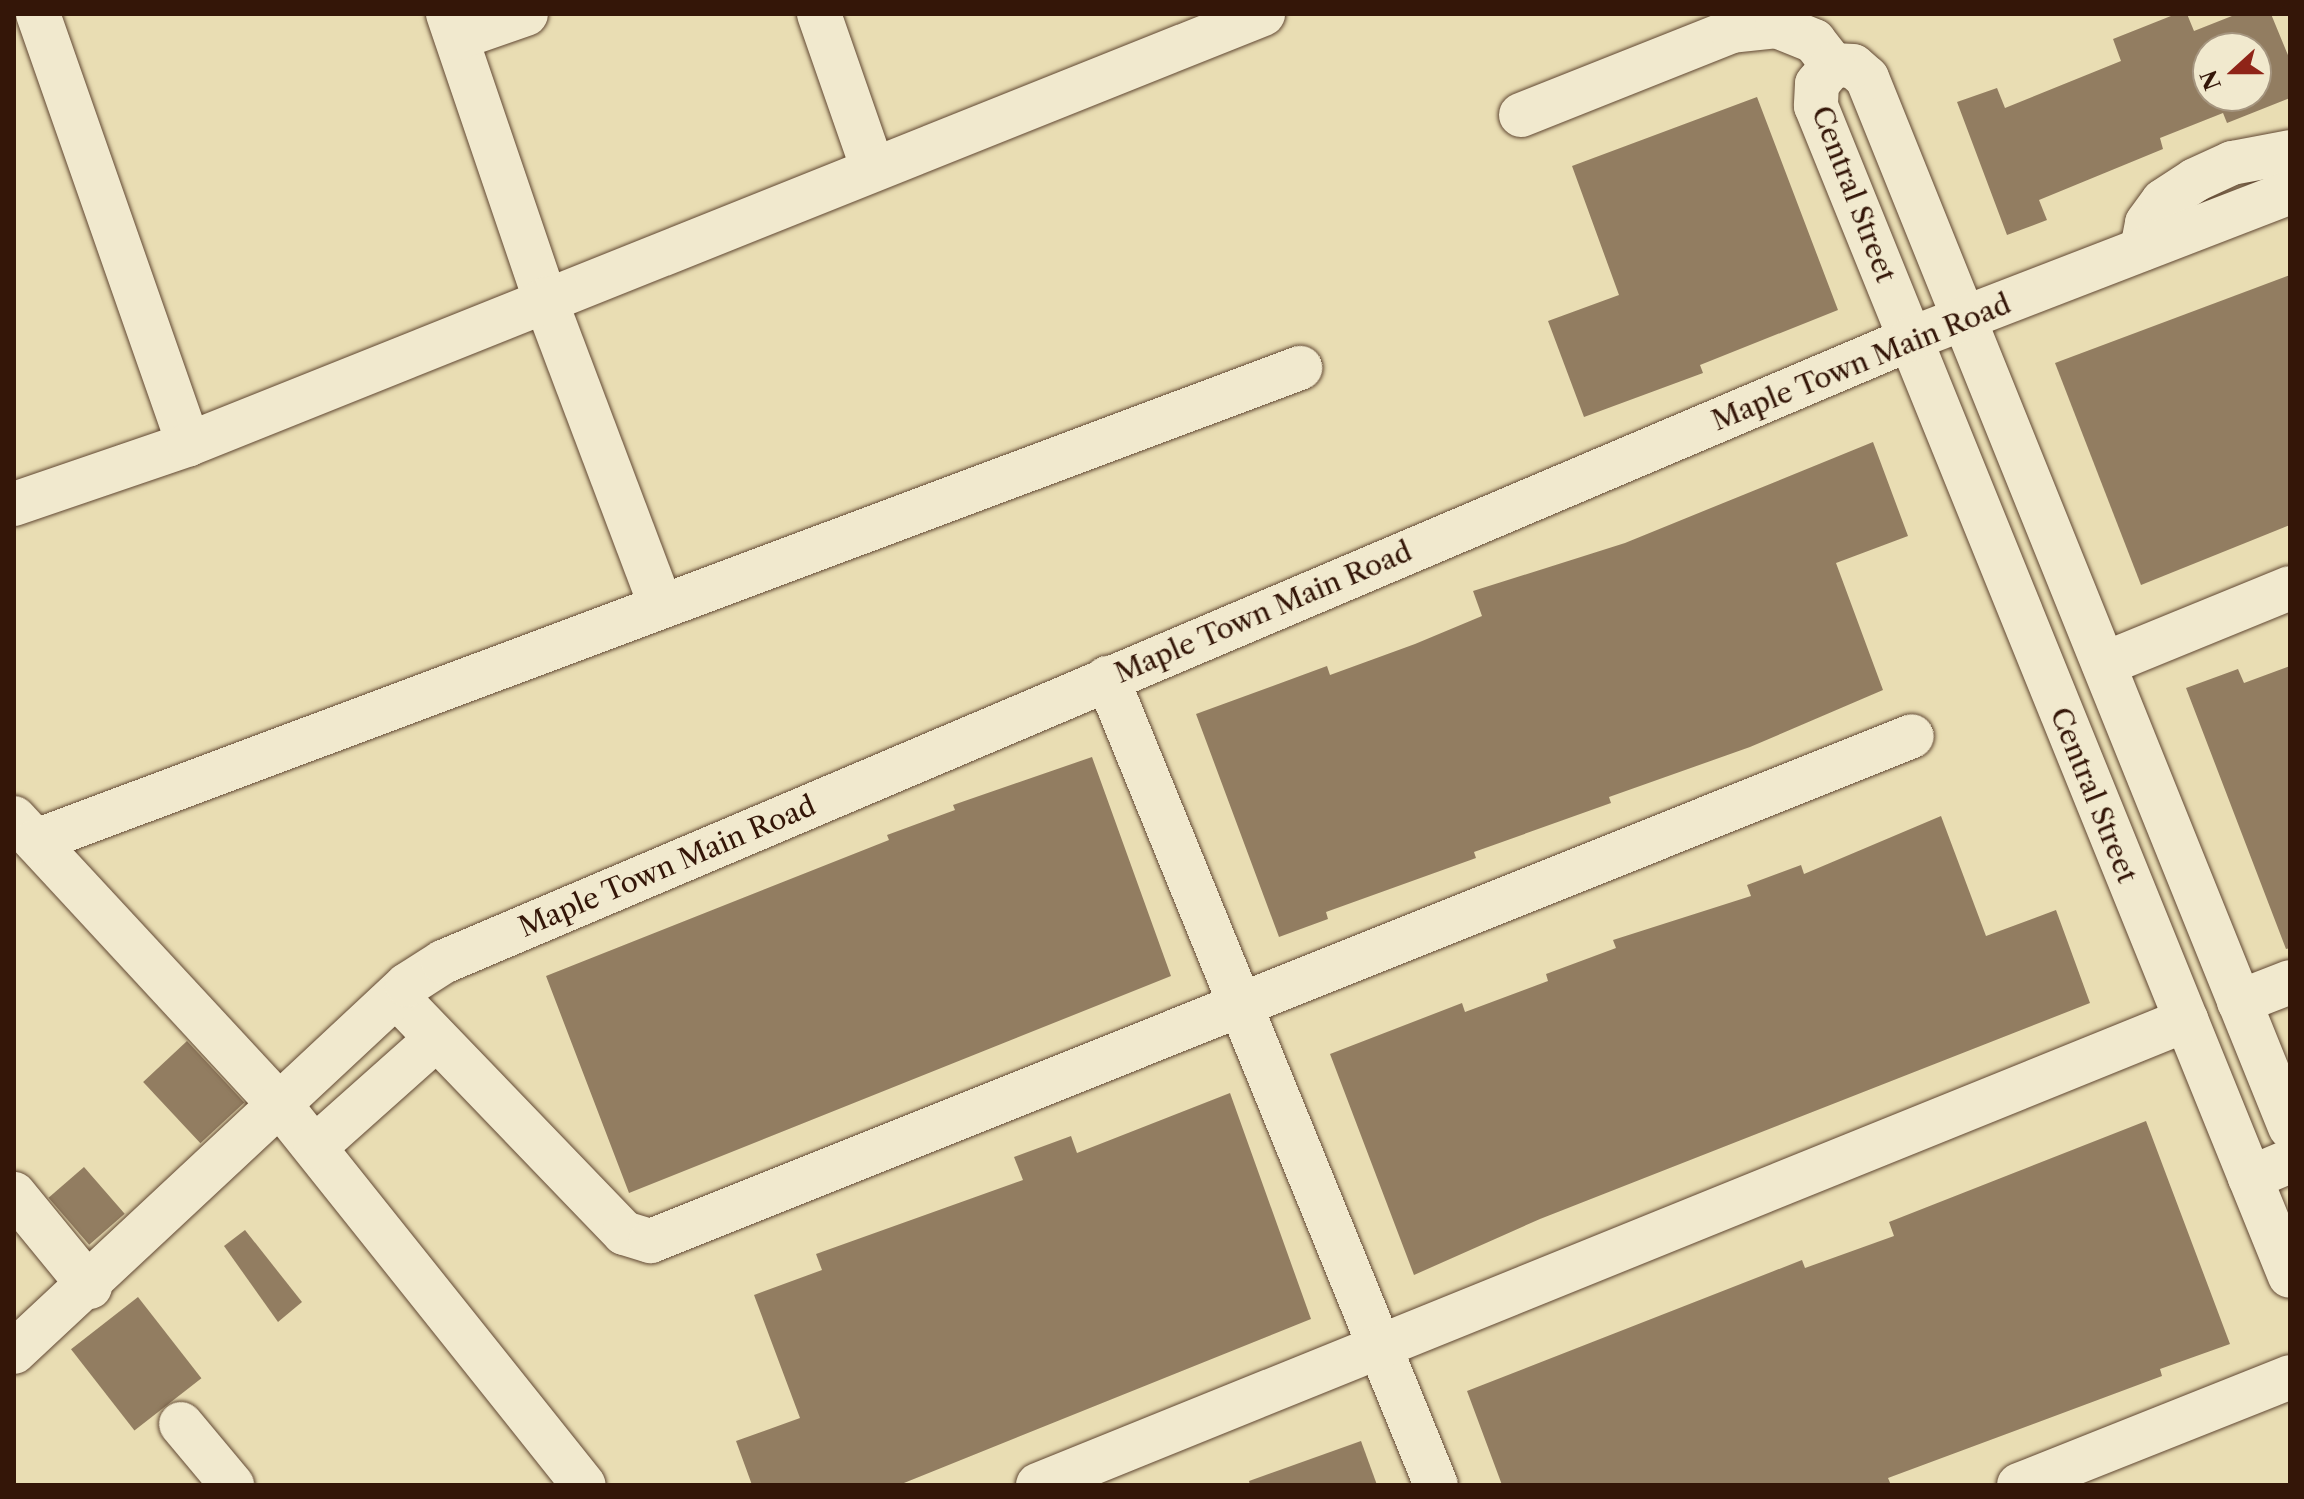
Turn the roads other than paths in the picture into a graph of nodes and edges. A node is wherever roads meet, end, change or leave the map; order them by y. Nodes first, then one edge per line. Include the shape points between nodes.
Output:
1 (38, 14) edge
2 (526, 14) edge
3 (819, 14) edge
4 (1266, 15) edge
5 (452, 26) edge
6 (1833, 65) junction
7 (1521, 115) dead end
8 (2290, 152) edge
9 (872, 166) junction
10 (2290, 192) edge
11 (2142, 249) junction
12 (545, 299) junction
13 (1965, 319) junction
14 (1910, 339) junction
15 (1300, 368) dead end
16 (189, 444) junction
17 (14, 504) edge
18 (2290, 588) edge
19 (660, 603) junction
20 (2104, 664) junction
21 (1107, 678) junction
22 (1912, 736) dead end
23 (25, 830) edge
24 (2179, 854) junction
25 (2125, 874) junction
26 (2290, 982) edge
27 (396, 996) junction
28 (2239, 1002) junction
29 (1241, 1005) junction
30 (2186, 1020) junction
31 (435, 1040) junction
32 (281, 1106) junction
33 (2290, 1127) edge
34 (315, 1147) junction
35 (2290, 1161) edge
36 (2250, 1178) junction
37 (14, 1194) edge
38 (2290, 1276) edge
39 (90, 1287) junction
40 (1380, 1348) junction
41 (14, 1352) edge
42 (2290, 1377) edge
43 (181, 1424) dead end
44 (232, 1485) edge
45 (584, 1485) edge
46 (1038, 1485) edge
47 (1436, 1485) edge
48 (2019, 1485) edge

1 - 16 street
2 - 5 street
3 - 9 street
4 - 9 street
5 - 12 street
6 - 7 street via 1814,41 1777,26 1732,31
6 - 13 street, Central Street via 1853,66 1867,78
6 - 14 street, Central Street via 1817,84 1816,106
8 - 11 street via 2232,163 2195,180 2163,201 2147,223
9 - 12 street
10 - 11 street, Maple Town Main Road
11 - 13 street, Maple Town Main Road
12 - 16 street
12 - 19 street
13 - 14 street, Maple Town Main Road
13 - 20 street, Central Street
14 - 21 street, Maple Town Main Road
14 - 25 street, Central Street
15 - 19 street
16 - 17 street
18 - 20 street
19 - 23 street
20 - 24 street, Central Street
21 - 27 street, Maple Town Main Road via 443,962
21 - 29 street
22 - 29 street
23 - 32 street
24 - 25 street
24 - 28 street, Central Street
25 - 30 street, Central Street
26 - 28 street
27 - 31 street
27 - 32 street, Maple Town Main Road
28 - 33 street, Central Street
29 - 31 street via 651,1241 624,1233
29 - 40 street
30 - 36 street, Central Street
30 - 40 street
31 - 34 street
32 - 34 street
32 - 39 street, Maple Town Main Road
34 - 45 street
35 - 36 street
36 - 38 street, Central Street
37 - 39 street
39 - 41 street, Maple Town Main Road
40 - 46 street
40 - 47 street
42 - 48 street
43 - 44 street

